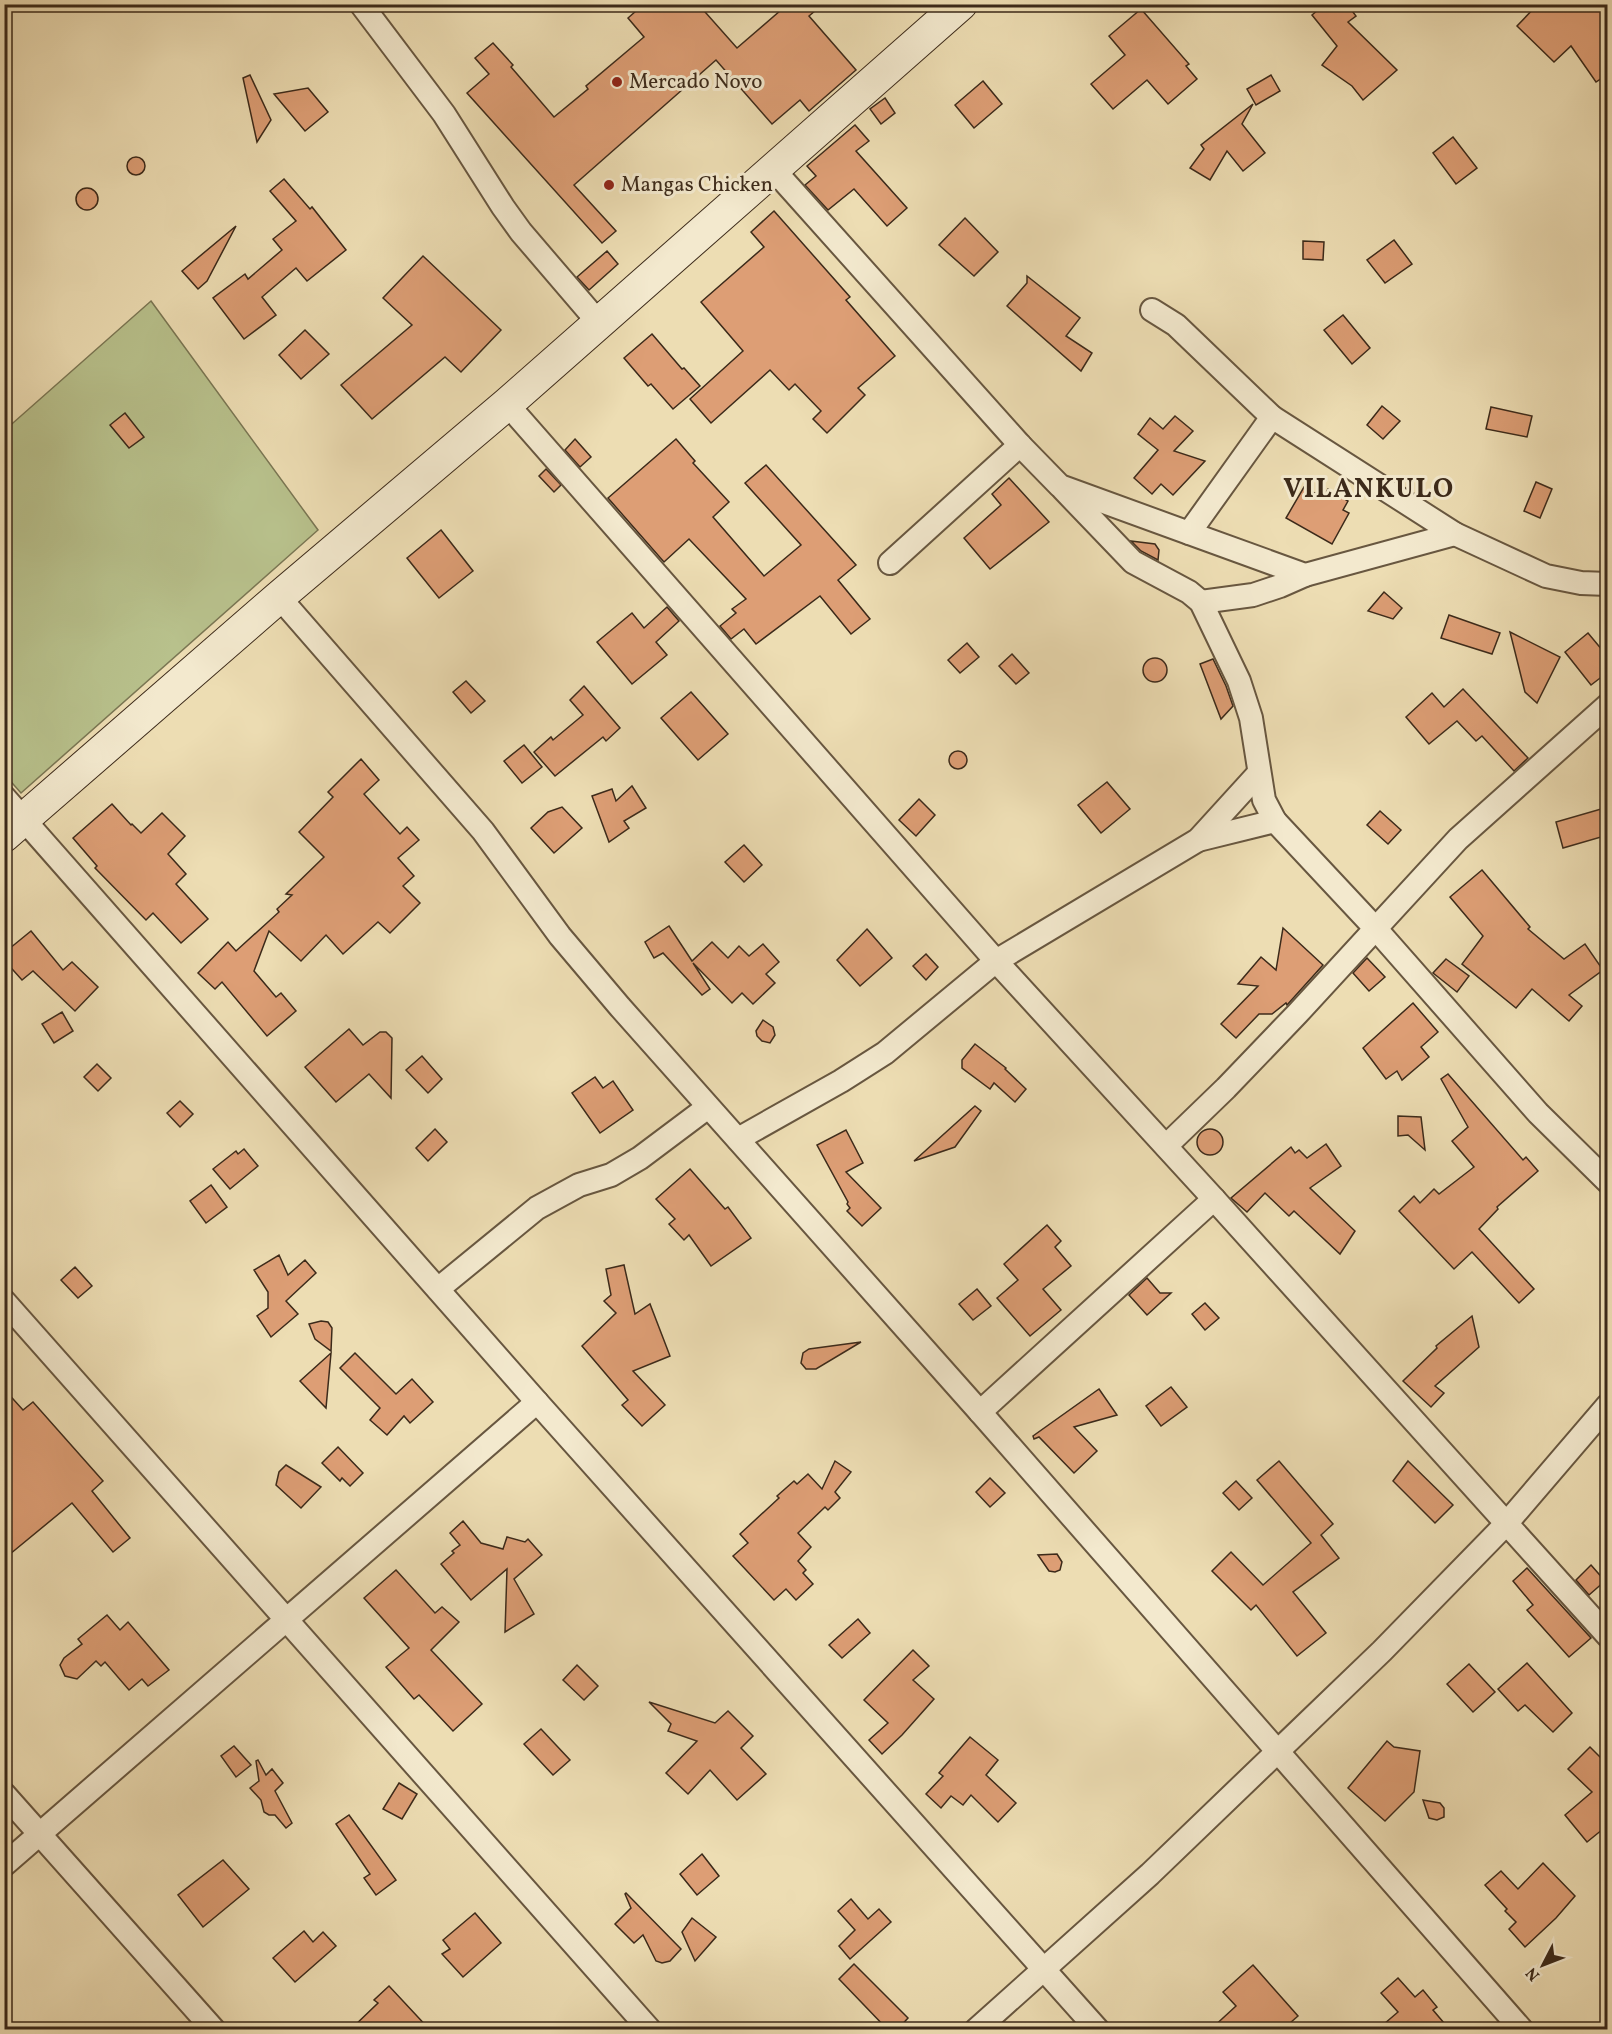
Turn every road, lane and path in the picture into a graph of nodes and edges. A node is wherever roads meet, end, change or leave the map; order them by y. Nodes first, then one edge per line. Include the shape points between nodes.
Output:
1 (361, 4) edge
2 (961, 4) edge
3 (774, 170) junction
4 (1152, 310) dead end
5 (599, 323) junction
6 (507, 404) junction
7 (1272, 417) junction
8 (1020, 445) junction
9 (1060, 486) junction
10 (1189, 533) junction
11 (1455, 534) junction
12 (890, 562) dead end
13 (1305, 574) junction
14 (1608, 584) edge
15 (279, 597) junction
16 (1201, 602) junction
17 (1608, 705) edge
18 (1259, 773) junction
19 (11, 818) edge
20 (1275, 821) junction
21 (1198, 840) junction
22 (1376, 929) junction
23 (996, 961) junction
24 (708, 1107) junction
25 (738, 1139) junction
26 (1166, 1146) junction
27 (1608, 1182) edge
28 (1214, 1199) junction
29 (438, 1289) junction
30 (4, 1301) edge
31 (537, 1402) junction
32 (1608, 1405) edge
33 (980, 1412) junction
34 (1506, 1524) junction
35 (287, 1618) junction
36 (1608, 1636) edge
37 (1278, 1750) junction
38 (4, 1794) edge
39 (40, 1833) junction
40 (4, 1865) edge
41 (1045, 1970) junction
42 (214, 2030) edge
43 (650, 2030) edge
44 (976, 2030) edge
45 (1098, 2030) edge
46 (1522, 2030) edge

1 - 5 street via 444,114 502,207
2 - 3 main road
3 - 5 main road
3 - 8 street
4 - 7 street via 1176,326
5 - 6 main road
6 - 15 main road
6 - 23 street
7 - 10 street
7 - 11 street
8 - 9 street
8 - 12 street
9 - 10 street
9 - 16 street via 1134,562
10 - 13 street
11 - 13 street
11 - 14 street via 1546,576
13 - 16 street via 1253,595
15 - 19 main road
15 - 24 street via 483,831 560,936
16 - 18 street via 1239,681 1251,718
17 - 22 street via 1458,839
18 - 20 street via 1264,800
18 - 21 street
19 - 29 street
20 - 21 street
20 - 22 street
21 - 23 street
22 - 26 street
22 - 27 street via 1538,1113
23 - 25 street via 885,1053
23 - 26 street
24 - 25 street
24 - 29 street via 640,1158 537,1208
25 - 33 street
26 - 28 street
28 - 33 street
28 - 34 street
29 - 31 street
30 - 35 street
31 - 35 street
31 - 41 street
32 - 34 street
33 - 37 street
34 - 36 street
34 - 37 street
35 - 39 street
35 - 43 street
37 - 41 street
37 - 46 street
38 - 39 street
39 - 40 street
39 - 42 street
41 - 44 street
41 - 45 street

